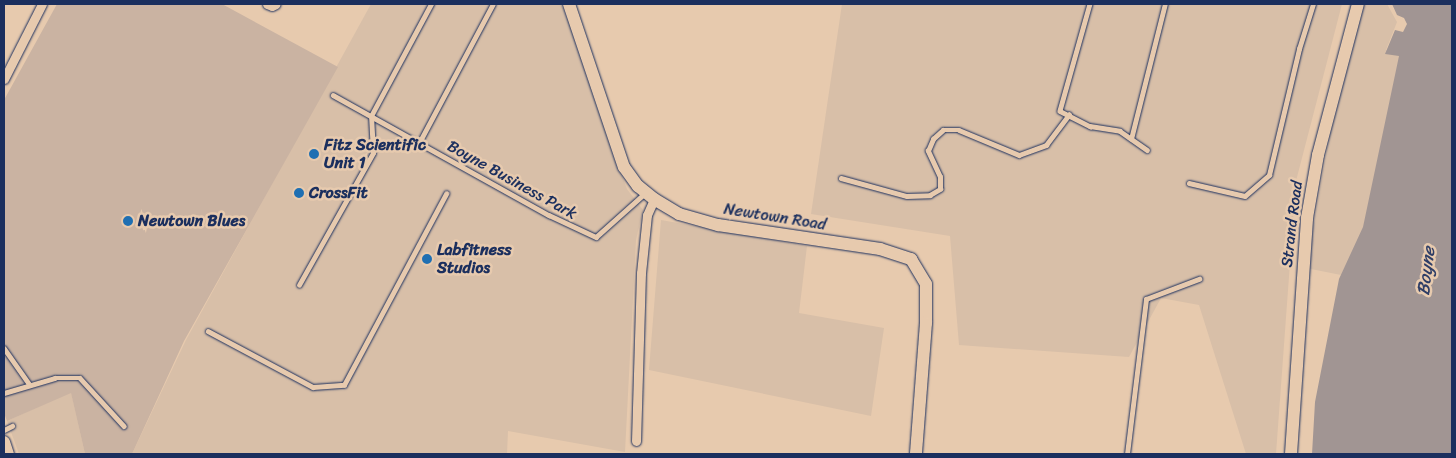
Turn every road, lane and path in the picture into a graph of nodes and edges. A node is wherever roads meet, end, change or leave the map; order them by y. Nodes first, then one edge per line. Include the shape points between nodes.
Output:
1 (41, 4) edge
2 (267, 4) edge
3 (276, 4) edge
4 (431, 4) edge
5 (494, 4) edge
6 (568, 4) edge
7 (1090, 4) edge
8 (1165, 4) edge
9 (1313, 4) edge
10 (1358, 4) edge
11 (4, 79) edge
12 (333, 96) dead end
13 (371, 116) junction
14 (1069, 116) junction
15 (1131, 139) junction
16 (419, 143) junction
17 (1147, 150) dead end
18 (841, 178) dead end
19 (1189, 183) dead end
20 (446, 194) dead end
21 (650, 196) junction
22 (1199, 279) dead end
23 (299, 285) dead end
24 (208, 331) dead end
25 (4, 348) edge
26 (30, 385) junction
27 (4, 393) edge
28 (12, 426) dead end
29 (124, 426) dead end
30 (4, 430) edge
31 (636, 441) dead end
32 (4, 442) edge
33 (8, 454) edge
34 (916, 454) edge
35 (1127, 454) edge
36 (1292, 454) edge

1 - 11 street
2 - 3 street
4 - 13 lane
5 - 16 lane
6 - 21 street, Newtown Road via 624,168
7 - 14 lane via 1060,111
8 - 15 lane
9 - 19 lane via 1299,49 1270,175 1245,196
10 - 36 street, Strand Road via 1318,155 1307,218
12 - 13 lane, Boyne Business Park
13 - 16 lane, Boyne Business Park
13 - 23 lane via 373,152
14 - 15 lane via 1090,126 1120,131
14 - 18 lane via 1046,145 1019,155 959,130 943,130 933,139 928,152 940,176 940,189 930,195 907,196
15 - 17 lane
16 - 21 lane, Boyne Business Park via 549,215 596,237
20 - 24 lane via 344,385 313,387
21 - 31 street via 641,273
21 - 34 street, Newtown Road via 678,214 718,225 880,249 911,258 926,284
22 - 35 lane via 1146,299
25 - 26 lane
26 - 27 lane
26 - 29 lane via 55,378 80,378
28 - 30 lane
32 - 33 street

